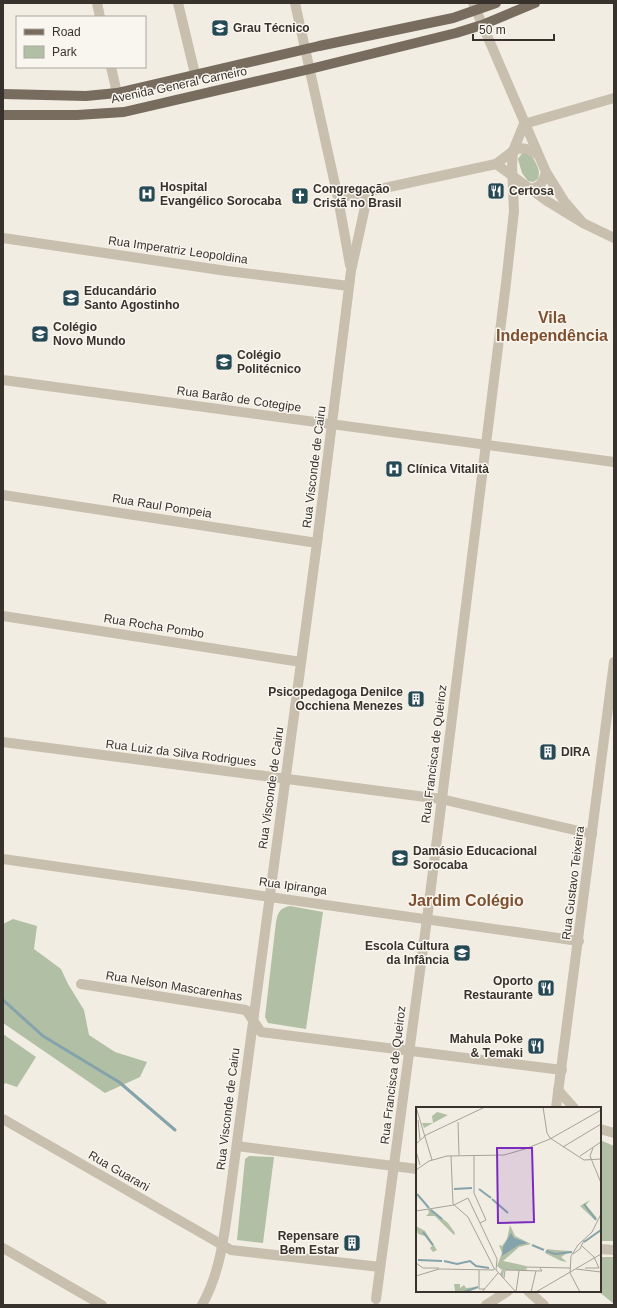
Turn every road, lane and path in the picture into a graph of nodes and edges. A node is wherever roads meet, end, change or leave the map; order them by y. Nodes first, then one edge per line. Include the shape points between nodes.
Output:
1 (97, 3) edge
2 (178, 3) edge
3 (295, 3) edge
4 (496, 3) edge
5 (535, 3) edge
6 (475, 7) edge
7 (100, 16) edge
8 (482, 26) junction
9 (306, 49) junction
10 (111, 68) edge
11 (310, 70) junction
12 (195, 74) junction
13 (117, 93) junction
14 (3, 94) edge
15 (614, 98) edge
16 (4, 118) edge
17 (546, 118) junction
18 (524, 124) junction
19 (530, 138) junction
20 (513, 151) junction
21 (539, 156) junction
22 (496, 164) junction
23 (546, 172) junction
24 (512, 176) junction
25 (528, 188) junction
26 (368, 193) junction
27 (338, 198) junction
28 (514, 211) junction
29 (583, 223) junction
30 (3, 238) edge
31 (614, 238) edge
32 (351, 271) junction
33 (349, 286) junction
34 (3, 380) edge
35 (332, 424) junction
36 (485, 446) junction
37 (614, 462) edge
38 (3, 495) edge
39 (317, 543) junction
40 (3, 616) edge
41 (301, 662) junction
42 (614, 662) edge
43 (609, 736) edge
44 (3, 742) edge
45 (285, 779) junction
46 (441, 799) junction
47 (592, 834) junction
48 (3, 859) edge
49 (269, 896) junction
50 (427, 919) junction
51 (579, 941) junction
52 (81, 984) dead end
53 (253, 1019) junction
54 (410, 1050) junction
55 (562, 1070) junction
56 (558, 1090) junction
57 (556, 1107) edge
58 (573, 1107) edge
59 (3, 1119) edge
60 (237, 1146) junction
61 (394, 1166) junction
62 (416, 1169) edge
63 (223, 1245) junction
64 (3, 1248) edge
65 (601, 1249) edge
66 (614, 1250) edge
67 (380, 1267) junction
68 (506, 1292) edge
69 (529, 1292) edge
70 (376, 1299) dead end
71 (102, 1305) edge
72 (202, 1305) edge
73 (486, 1305) edge
74 (544, 1305) edge

1 - 7 street
2 - 12 street
3 - 9 street
4 - 6 main road, Avenida General Carneiro
5 - 8 main road, Avenida General Carneiro
6 - 8 street
6 - 9 main road, Avenida General Carneiro via 453,18
8 - 11 main road, Avenida General Carneiro
8 - 18 street
9 - 11 street
9 - 12 main road, Avenida General Carneiro
10 - 13 street
11 - 16 main road, Avenida General Carneiro via 124,112
11 - 27 street, Rua Visconde de Cairu
12 - 13 main road, Avenida General Carneiro
13 - 14 main road, Avenida General Carneiro via 86,96
15 - 17 street
17 - 18 street
17 - 19 street via 534,125
18 - 19 street
18 - 20 street
19 - 21 street
20 - 21 street via 526,148
20 - 22 street
20 - 24 street
21 - 23 street
22 - 24 street
22 - 26 street
23 - 25 street via 541,185
23 - 29 street via 564,201
24 - 25 street
24 - 28 street, Rua Francisca de Queiroz
25 - 28 street, Rua Francisca de Queiroz via 519,198
25 - 29 street
26 - 27 street
26 - 32 street, Rua Visconde de Cairu
27 - 32 street, Rua Visconde de Cairu
28 - 36 street, Rua Francisca de Queiroz
29 - 31 street
30 - 33 street, Rua Imperatriz Leopoldina
32 - 33 street, Rua Visconde de Cairu
33 - 35 street, Rua Visconde de Cairu
34 - 35 street, Rua Barão de Cotegipe
35 - 36 street, Rua Barão de Cotegipe
35 - 39 street, Rua Visconde de Cairu
36 - 37 street, Rua Barão de Cotegipe
36 - 46 street, Rua Francisca de Queiroz
38 - 39 street, Rua Raul Pompeia
39 - 41 street, Rua Visconde de Cairu
40 - 41 street, Rua Rocha Pombo
41 - 45 street, Rua Visconde de Cairu
42 - 43 street, Rua Gustavo Teixeira
43 - 47 street, Rua Gustavo Teixeira
44 - 45 street, Rua Luiz da Silva Rodrigues
45 - 46 street, Rua Luiz da Silva Rodrigues
45 - 49 street, Rua Visconde de Cairu
46 - 47 street, Rua Luiz da Silva Rodrigues
46 - 50 street, Rua Francisca de Queiroz
47 - 51 street, Rua Gustavo Teixeira
48 - 49 street, Rua Ipiranga
49 - 50 street, Rua Ipiranga
49 - 53 street, Rua Visconde de Cairu
50 - 51 street, Rua Ipiranga
50 - 54 street, Rua Francisca de Queiroz
51 - 55 street, Rua Gustavo Teixeira
52 - 53 street, Rua Nelson Mascarenhas via 246,1010
53 - 54 street, Rua Nelson Mascarenhas via 261,1032
53 - 60 street, Rua Visconde de Cairu
54 - 55 street, Rua Nelson Mascarenhas
54 - 61 street, Rua Francisca de Queiroz
55 - 56 street, Rua Gustavo Teixeira
56 - 57 street, Rua Gustavo Teixeira
56 - 58 street
59 - 63 street, Rua Guarani
60 - 61 street
60 - 63 street, Rua Visconde de Cairu
61 - 62 street
61 - 67 street, Rua Francisca de Queiroz
63 - 67 street, Rua Guarani via 231,1250
63 - 72 street, Rua Visconde de Cairu via 216,1274
64 - 71 street
65 - 66 street
67 - 70 street, Rua Francisca de Queiroz
68 - 73 street
69 - 74 street

